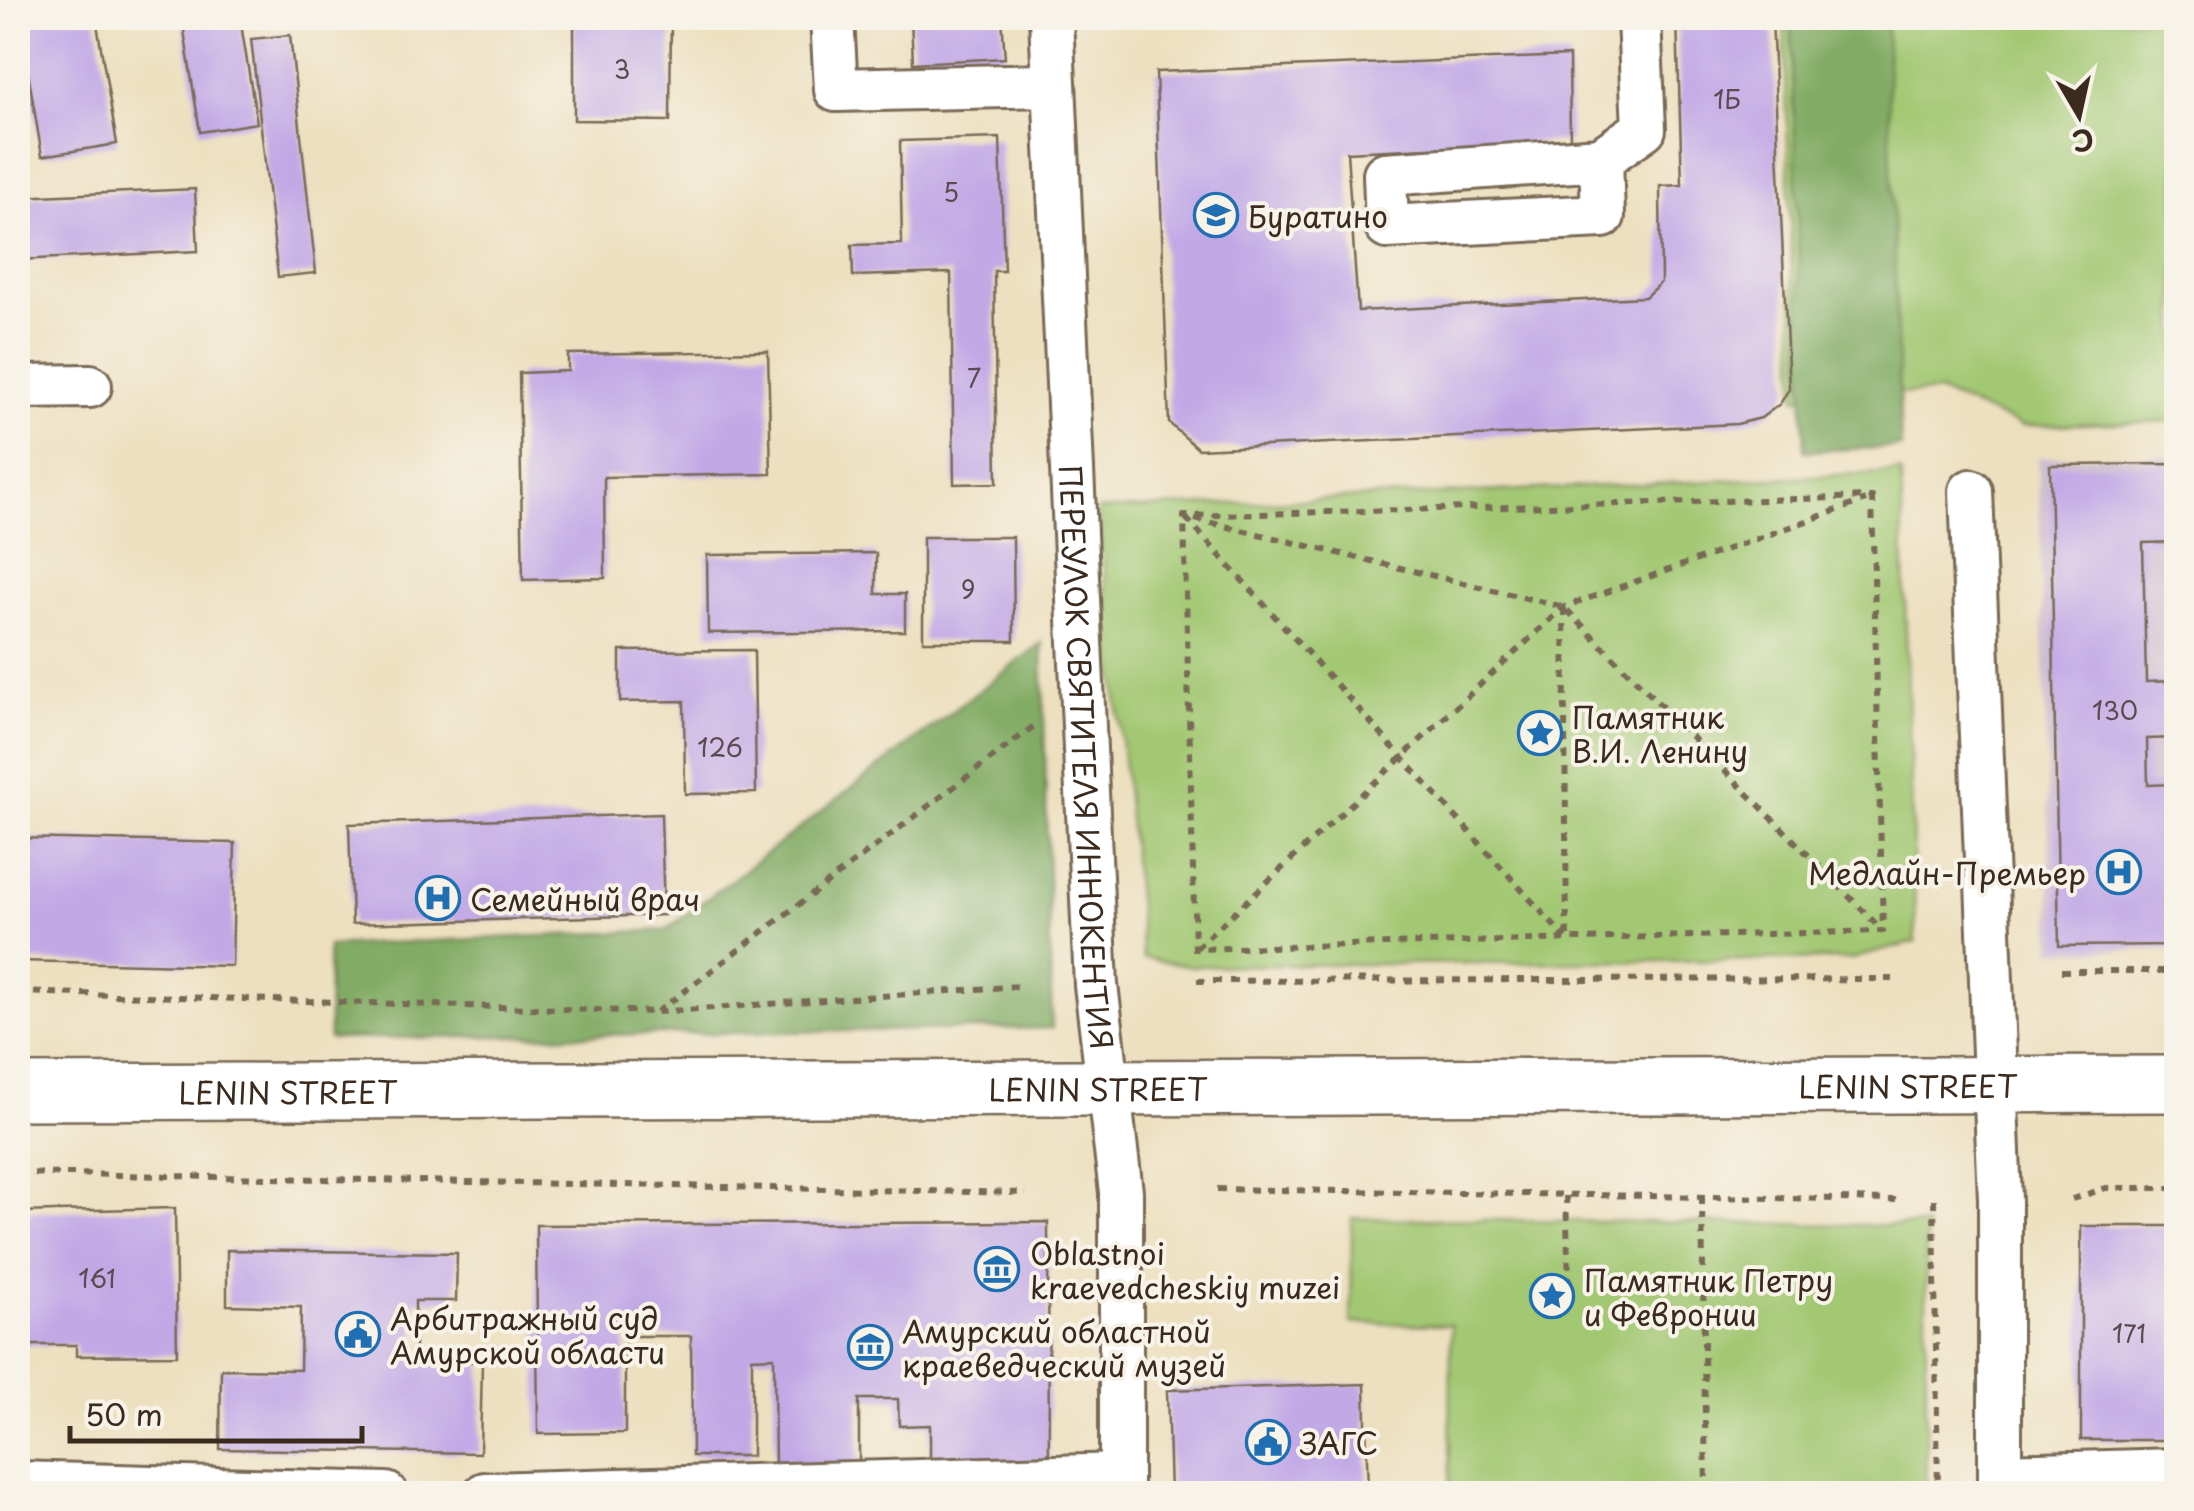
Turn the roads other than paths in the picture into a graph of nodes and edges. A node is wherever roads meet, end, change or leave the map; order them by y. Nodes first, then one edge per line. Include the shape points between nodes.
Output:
1 (832, 18) edge
2 (1050, 18) edge
3 (1640, 18) edge
4 (1053, 85) junction
5 (1601, 159) junction
6 (90, 386) dead end
7 (18, 387) edge
8 (1971, 491) dead end
9 (1994, 1084) junction
10 (2176, 1084) edge
11 (1110, 1088) junction
12 (18, 1092) edge
13 (2176, 1470) edge
14 (18, 1483) edge
15 (1120, 1484) edge
16 (2000, 1484) edge
17 (386, 1494) edge
18 (484, 1494) edge

1 - 4 street via 836,90
2 - 4 street, ПЕРЕУЛОК СВЯТИТЕЛЯ ИННОКЕНТИЯ
3 - 5 street via 1644,129
4 - 11 street, ПЕРЕУЛОК СВЯТИТЕЛЯ ИННОКЕНТИЯ via 1096,984
5 - 5 street via 1604,216 1387,227 1385,174
6 - 7 street
8 - 9 street
9 - 10 main road, LENIN STREET
9 - 11 main road, LENIN STREET
9 - 16 street
11 - 12 main road, LENIN STREET
11 - 15 street, ПЕРЕУЛОК СВЯТИТЕЛЯ ИННОКЕНТИЯ via 1121,1192
13 - 16 street
14 - 17 street
15 - 18 street

